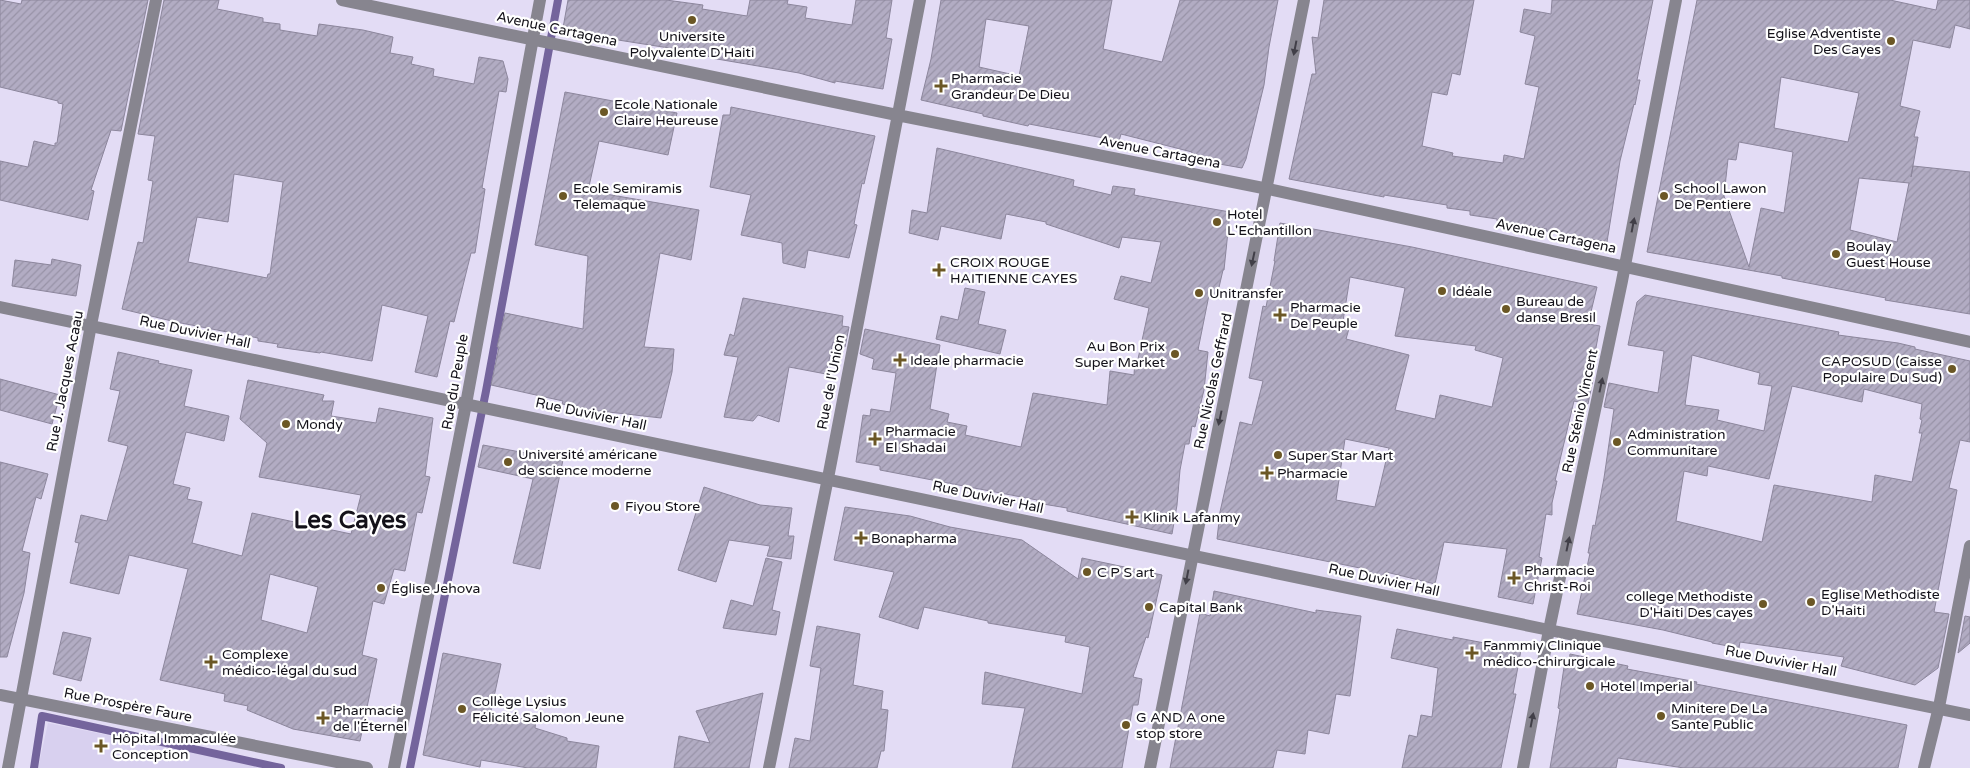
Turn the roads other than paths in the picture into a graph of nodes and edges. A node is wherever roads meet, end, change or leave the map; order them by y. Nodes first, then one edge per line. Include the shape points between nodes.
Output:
1 (156, 0) edge
2 (342, 0) edge
3 (540, 0) edge
4 (920, 0) edge
5 (1304, 0) edge
6 (1676, 0) edge
7 (532, 38) junction
8 (897, 115) junction
9 (1268, 189) junction
10 (1625, 266) junction
11 (0, 307) edge
12 (91, 325) junction
13 (1970, 342) edge
14 (466, 404) junction
15 (828, 478) junction
16 (1970, 546) edge
17 (1192, 555) junction
18 (1549, 630) junction
19 (0, 694) edge
20 (21, 698) junction
21 (1938, 708) junction
22 (1970, 715) edge
23 (8, 768) edge
24 (367, 768) edge
25 (394, 768) edge
26 (769, 768) edge
27 (1150, 768) edge
28 (1523, 768) edge
29 (1924, 768) edge

1 - 12 street, Rue J. Jacques Acaau
2 - 7 street, Avenue Cartagena
3 - 7 street, Rue du Peuple
4 - 8 street, Rue de l'Union
5 -> 9 street, Rue Nicolas Geffrard
10 -> 6 street, Rue Sténio Vincent
7 - 8 street, Avenue Cartagena
7 - 14 street, Rue du Peuple
8 - 9 street, Avenue Cartagena
8 - 15 street, Rue de l'Union
9 - 10 street, Avenue Cartagena
9 -> 17 street, Rue Nicolas Geffrard
10 - 13 street, Avenue Cartagena
18 -> 10 street, Rue Sténio Vincent
11 - 12 street, Rue Duvivier Hall
12 - 14 street, Rue Duvivier Hall
12 - 20 street, Rue J. Jacques Acaau
14 - 15 street, Rue Duvivier Hall
14 - 25 street, Rue du Peuple
15 - 17 street, Rue Duvivier Hall
15 - 26 street, Rue de l'Union
16 - 21 street
17 - 18 street, Rue Duvivier Hall
17 -> 27 street, Rue Nicolas Geffrard
18 - 21 street, Rue Duvivier Hall
28 -> 18 street, Rue Sténio Vincent
19 - 20 street, Rue Prospère Faure
20 - 23 street, Rue J. Jacques Acaau
20 - 24 street, Rue Prospère Faure
21 - 22 street, Rue Duvivier Hall
21 - 29 street

